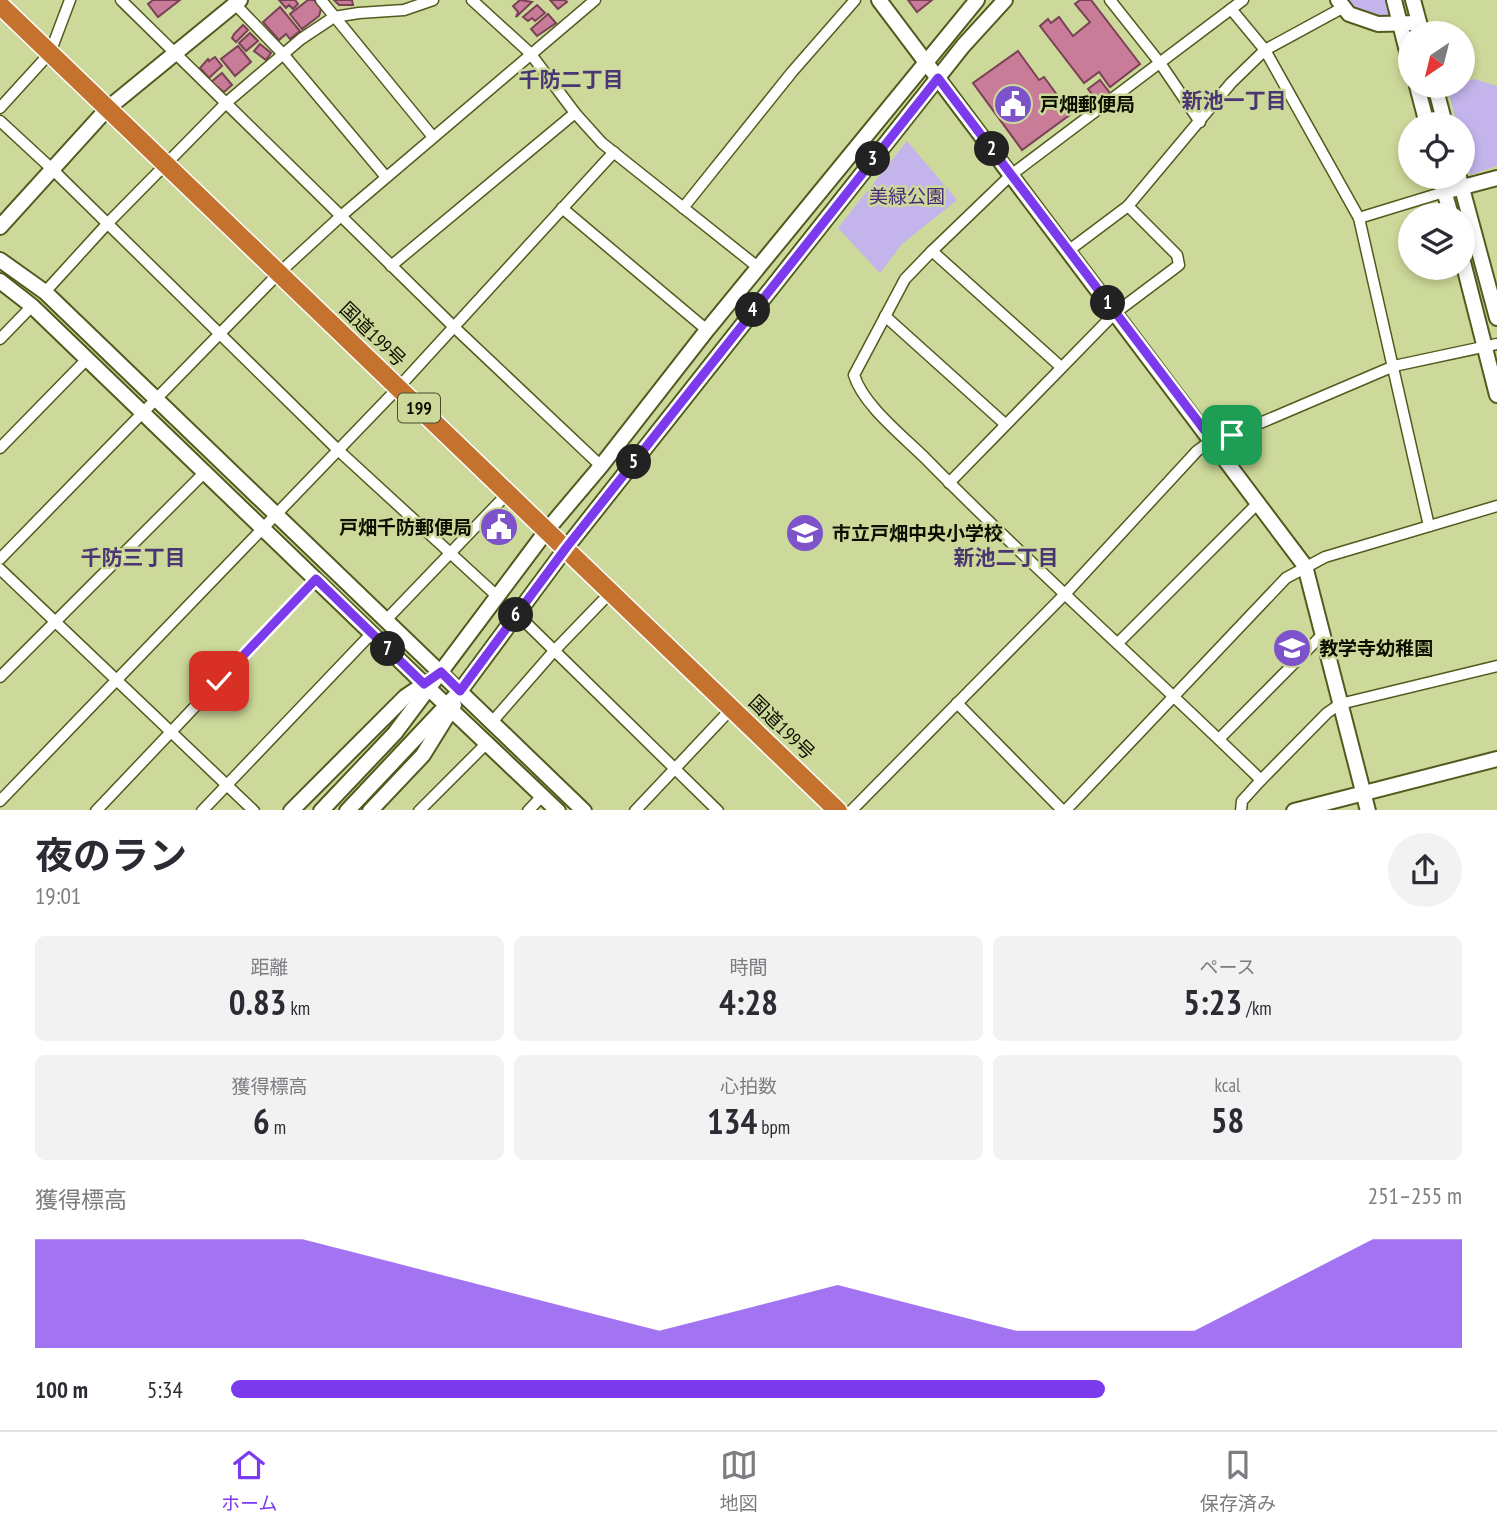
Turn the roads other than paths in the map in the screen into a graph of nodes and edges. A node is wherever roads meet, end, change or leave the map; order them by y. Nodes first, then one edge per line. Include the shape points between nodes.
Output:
1 (70, 0) edge
2 (121, 0) edge
3 (321, 0) edge
4 (433, 0) edge
5 (472, 0) edge
6 (595, 0) edge
7 (855, 0) edge
8 (879, 0) edge
9 (977, 0) edge
10 (1005, 0) edge
11 (1111, 0) edge
12 (1243, 0) edge
13 (1394, 0) edge
14 (1413, 0) edge
15 (238, 2) edge
16 (1341, 4) edge
17 (0, 5) edge
18 (1231, 9) junction
19 (334, 17) junction
20 (1400, 21) edge
21 (1418, 21) edge
22 (1398, 24) edge
23 (1265, 50) junction
24 (174, 53) junction
25 (530, 53) junction
26 (51, 54) junction
27 (283, 54) junction
28 (926, 61) junction
29 (1160, 63) junction
30 (938, 78) junction
31 (226, 103) junction
32 (0, 108) edge
33 (107, 108) junction
34 (575, 113) junction
35 (0, 121) edge
36 (1200, 122) junction
37 (433, 137) junction
38 (614, 152) junction
39 (167, 164) junction
40 (52, 169) junction
41 (1012, 175) junction
42 (386, 177) junction
43 (1497, 178) edge
44 (1475, 180) edge
45 (1443, 189) edge
46 (1449, 189) edge
47 (1463, 189) edge
48 (1444, 192) junction
49 (1447, 203) edge
50 (1128, 206) junction
51 (562, 208) junction
52 (683, 208) junction
53 (341, 216) junction
54 (1359, 218) junction
55 (107, 224) junction
56 (0, 227) edge
57 (932, 251) junction
58 (1068, 251) junction
59 (0, 260) edge
60 (391, 265) junction
61 (1491, 267) edge
62 (758, 268) junction
63 (279, 273) junction
64 (1469, 280) edge
65 (0, 281) edge
66 (44, 292) junction
67 (32, 306) junction
68 (1115, 313) junction
69 (885, 316) junction
70 (1497, 318) edge
71 (454, 327) junction
72 (707, 330) junction
73 (218, 334) junction
74 (0, 339) edge
75 (1491, 346) edge
76 (88, 359) junction
77 (1394, 366) junction
78 (1060, 367) junction
79 (398, 388) junction
80 (1497, 395) edge
81 (158, 400) junction
82 (144, 413) junction
83 (1005, 425) junction
84 (1212, 440) junction
85 (0, 448) edge
86 (338, 450) junction
87 (601, 466) junction
88 (205, 472) junction
89 (949, 482) junction
90 (508, 493) junction
91 (1259, 502) junction
92 (1497, 506) edge
93 (276, 514) junction
94 (1429, 526) junction
95 (262, 528) junction
96 (547, 530) junction
97 (566, 548) junction
98 (450, 552) junction
99 (0, 559) edge
100 (1305, 566) junction
101 (0, 569) edge
102 (316, 579) junction
103 (611, 592) junction
104 (1066, 593) junction
105 (497, 596) junction
106 (517, 614) junction
107 (386, 620) junction
108 (55, 621) junction
109 (372, 634) junction
110 (1323, 634) junction
111 (1118, 643) junction
112 (554, 651) junction
113 (1497, 666) edge
114 (441, 672) junction
115 (0, 677) edge
116 (117, 680) junction
117 (426, 686) junction
118 (460, 691) junction
119 (1173, 695) junction
120 (957, 704) junction
121 (1340, 704) junction
122 (449, 708) junction
123 (732, 708) junction
124 (492, 722) junction
125 (170, 732) junction
126 (1219, 739) junction
127 (487, 743) junction
128 (1497, 759) edge
129 (674, 769) junction
130 (1261, 779) junction
131 (226, 784) junction
132 (1362, 793) junction
133 (543, 795) junction
134 (0, 801) edge
135 (96, 810) edge
136 (202, 810) edge
137 (254, 810) edge
138 (291, 810) edge
139 (321, 810) edge
140 (347, 810) edge
141 (370, 810) edge
142 (419, 810) edge
143 (528, 810) edge
144 (558, 810) edge
145 (584, 810) edge
146 (635, 810) edge
147 (718, 810) edge
148 (838, 810) edge
149 (851, 810) edge
150 (1064, 810) edge
151 (1241, 810) edge
152 (1301, 810) edge
153 (1368, 810) edge

1 - 26 street
2 - 24 street
3 - 19 street
4 - 19 street via 404,10
5 - 25 street
6 - 25 street
7 - 52 street
8 - 28 street
9 - 28 street
10 - 30 street
11 - 29 street
12 - 18 street
13 - 20 street
14 - 21 street
15 - 24 street
15 - 27 street
16 - 22 street via 1349,14 1378,24
16 - 23 street
17 - 26 highway, 国道199号 / 199
18 - 23 street
18 - 29 street
19 - 27 street
19 - 37 street
23 - 36 street
23 - 54 street
24 - 31 street
24 - 33 street
25 - 34 street
25 - 37 street
26 - 32 street
26 - 33 highway, 国道199号 / 199
27 - 31 street
27 - 42 street
28 - 30 street
28 - 62 street
29 - 36 street
29 - 41 street
30 - 41 street
30 - 97 street
31 - 39 street
31 - 53 street
33 - 39 highway, 国道199号 / 199
33 - 40 street
34 - 38 street
34 - 60 street
35 - 40 street
36 - 50 street
37 - 42 street
38 - 51 street
38 - 52 street
39 - 55 street
39 - 63 highway, 国道199号 / 199
40 - 55 street
40 - 56 street
41 - 57 street
41 - 58 street
42 - 53 street
43 - 44 street
45 - 48 street
46 - 48 street
47 - 61 street
48 - 49 street
48 - 54 street
50 - 58 street
50 - 68 street via 1177,255 1179,265
51 - 71 street
51 - 72 street
52 - 62 street
53 - 60 street
53 - 63 street
54 - 77 street
55 - 66 street
55 - 73 street
57 - 69 street via 905,279
57 - 78 street
58 - 68 street
59 - 66 street
60 - 71 street
61 - 70 street
62 - 72 street
63 - 73 street
63 - 79 highway, 国道199号 / 199
64 - 75 street
65 - 67 street
66 - 81 street
67 - 74 street
67 - 76 street
68 - 78 street
68 - 84 street
69 - 83 street
69 - 89 street via 854,375 858,387
71 - 79 street
71 - 87 street
72 - 87 street
73 - 81 street
73 - 86 street
75 - 77 street
75 - 80 street
76 - 82 street
76 - 85 street
77 - 84 street
77 - 94 street
78 - 83 street
79 - 86 street
79 - 90 highway, 国道199号 / 199
81 - 82 street
81 - 93 street
82 - 88 street
82 - 99 street
83 - 89 street
84 - 91 street
84 - 104 street
86 - 93 street
86 - 98 street
87 - 96 street
88 - 95 street
88 - 108 street
89 - 104 street
90 - 96 highway, 国道199号 / 199
90 - 98 street
91 - 100 street
91 - 111 street
92 - 94 street
93 - 95 street
93 - 107 street
94 - 100 street
95 - 102 street
95 - 116 street
96 - 97 highway, 国道199号 / 199
96 - 105 street
97 - 103 highway, 国道199号 / 199
97 - 106 street
98 - 105 street
98 - 107 street
100 - 110 street
100 - 119 street via 1286,578
101 - 108 street
102 - 109 street
102 - 125 street
103 - 112 street
103 - 123 highway, 国道199号 / 199
104 - 111 street
104 - 120 street
105 - 114 street
106 - 112 street
106 - 118 street
107 - 114 street
108 - 115 street
108 - 116 street
109 - 117 street
109 - 131 street
110 - 121 street
110 - 126 street
111 - 119 street
112 - 124 street
112 - 129 street
113 - 121 street
114 - 117 street
114 - 118 street
116 - 125 street
116 - 134 street
117 - 122 street
117 - 138 street via 405,697
117 - 139 street via 394,733
118 - 122 street
118 - 124 street
119 - 126 street
119 - 150 street
120 - 149 street
120 - 150 street
121 - 130 street
121 - 132 street
122 - 127 street
122 - 140 street
122 - 141 street via 423,755
123 - 129 street
123 - 148 highway, 国道199号 / 199
124 - 145 street
125 - 131 street
125 - 135 street
126 - 130 street
127 - 133 street
127 - 142 street
128 - 132 street
129 - 146 street
129 - 147 street
130 - 151 street via 1242,801
131 - 136 street
131 - 137 street
132 - 152 street
132 - 153 street
133 - 143 street
133 - 144 street

